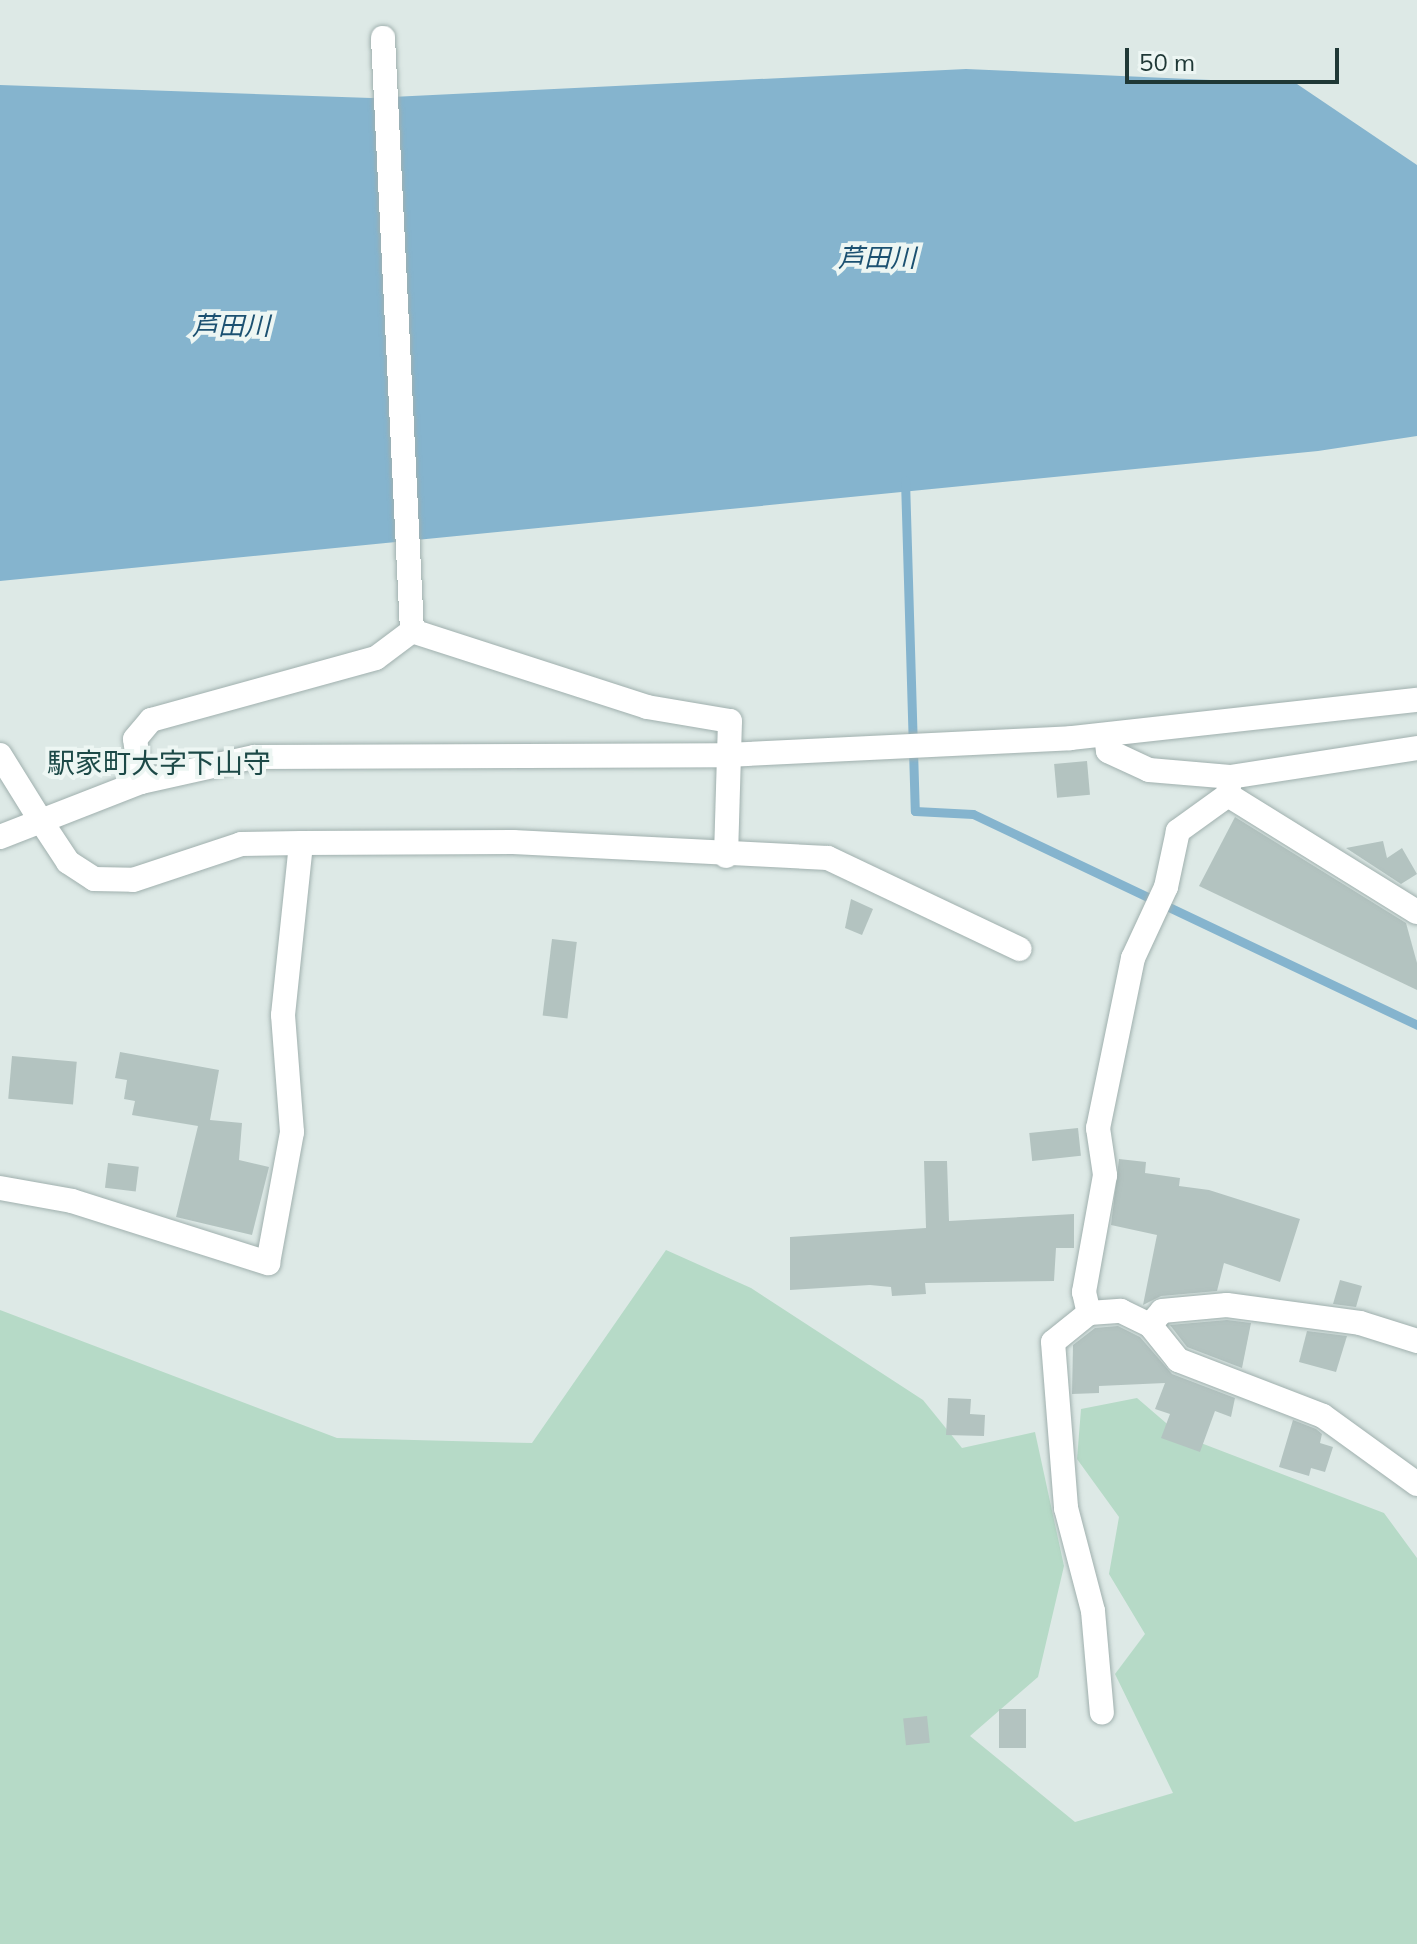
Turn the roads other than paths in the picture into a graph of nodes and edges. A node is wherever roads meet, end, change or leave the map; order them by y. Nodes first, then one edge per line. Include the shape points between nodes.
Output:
1 (383, 38) dead end
2 (412, 631) junction
3 (1417, 700) edge
4 (1106, 735) junction
5 (1417, 748) edge
6 (0, 755) edge
7 (727, 755) junction
8 (141, 782) junction
9 (1229, 786) junction
10 (41, 821) junction
11 (0, 837) edge
12 (301, 843) junction
13 (726, 856) junction
14 (1417, 912) edge
15 (1020, 949) dead end
16 (0, 1188) edge
17 (1089, 1313) junction
18 (1150, 1325) junction
19 (1417, 1341) edge
20 (1417, 1484) edge
21 (1102, 1713) dead end

1 - 2 street
2 - 7 street via 647,707 730,721
2 - 8 street via 376,658 151,720 135,739
3 - 4 street
4 - 7 street
4 - 9 street via 1108,751 1149,770
5 - 9 street
6 - 10 street
7 - 8 street via 254,757
7 - 13 street
8 - 10 street
9 - 14 street
9 - 17 street via 1178,831 1166,887 1133,958 1098,1128 1105,1175 1084,1292
10 - 11 street
10 - 12 street via 68,862 94,879 133,880 241,844
12 - 13 street via 513,842
12 - 16 street via 283,1015 292,1132 268,1263 72,1201
13 - 15 street via 828,858
17 - 18 street via 1121,1311
17 - 21 street via 1053,1342 1066,1508 1093,1611
18 - 19 street via 1162,1311 1227,1305 1360,1323
18 - 20 street via 1178,1360 1323,1416

